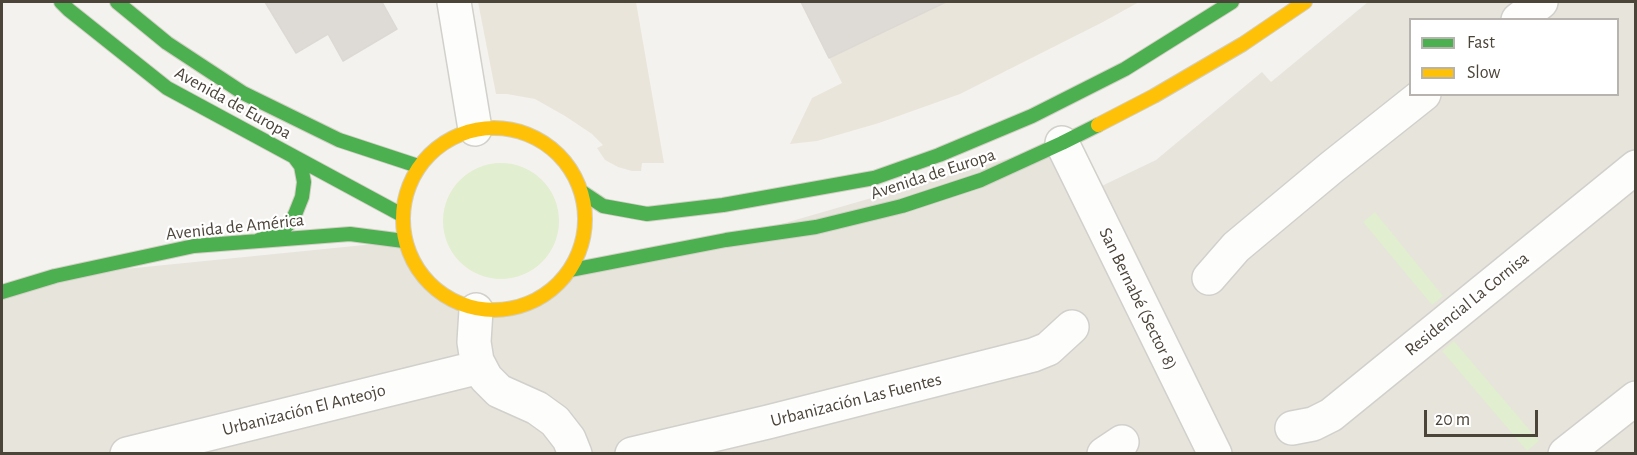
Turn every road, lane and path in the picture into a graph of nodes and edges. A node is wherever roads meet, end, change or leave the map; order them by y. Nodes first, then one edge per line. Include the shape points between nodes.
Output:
1 (61, 2) edge
2 (117, 2) edge
3 (454, 2) edge
4 (1232, 2) edge
5 (1305, 2) edge
6 (1541, 2) edge
7 (1521, 18) edge
8 (1421, 96) edge
9 (475, 129) junction
10 (1062, 143) junction
11 (294, 158) junction
12 (418, 166) junction
13 (1635, 167) edge
14 (582, 192) junction
15 (402, 215) junction
16 (404, 241) junction
17 (255, 242) junction
18 (571, 270) junction
19 (1209, 278) dead end
20 (2, 292) edge
21 (476, 310) junction
22 (1072, 327) dead end
23 (480, 367) junction
24 (1635, 398) edge
25 (1292, 428) dead end
26 (128, 453) edge
27 (575, 453) edge
28 (632, 453) edge
29 (1215, 453) edge
30 (1565, 453) edge

1 - 11 street, Avenida de Europa via 167,88
2 - 12 street, Avenida de Europa via 167,43 243,93 339,140
3 - 9 street
4 - 14 street, Avenida de Europa via 1125,69 1032,116 874,178 723,205 647,214 603,206
5 - 10 street, Avenida de Europa via 1154,96
6 - 7 street
8 - 19 street via 1236,247
9 - 12 street via 434,149
9 - 14 street via 502,128 528,135 552,148 570,168
10 - 18 street, Avenida de Europa via 981,180 902,206 816,227
10 - 29 street, San Bernabé (Sector 8)
11 - 15 street, Avenida de Europa
11 - 17 street via 301,166 304,182 297,212 283,229
12 - 15 street via 406,189
13 - 25 street, Residencial La Cornisa via 1331,415
14 - 18 street via 586,219 582,245
15 - 16 street
16 - 17 street, Avenida de América via 350,234
16 - 21 street via 414,265 430,286 452,301
17 - 20 street, Avenida de América via 183,249 56,276
18 - 21 street via 553,290 530,304 503,311
21 - 23 street via 474,342
22 - 28 street, Urbanización Las Fuentes via 1048,349 1033,355
23 - 26 street, Urbanización El Anteojo
23 - 27 street via 500,392 537,408 555,422
24 - 30 street

